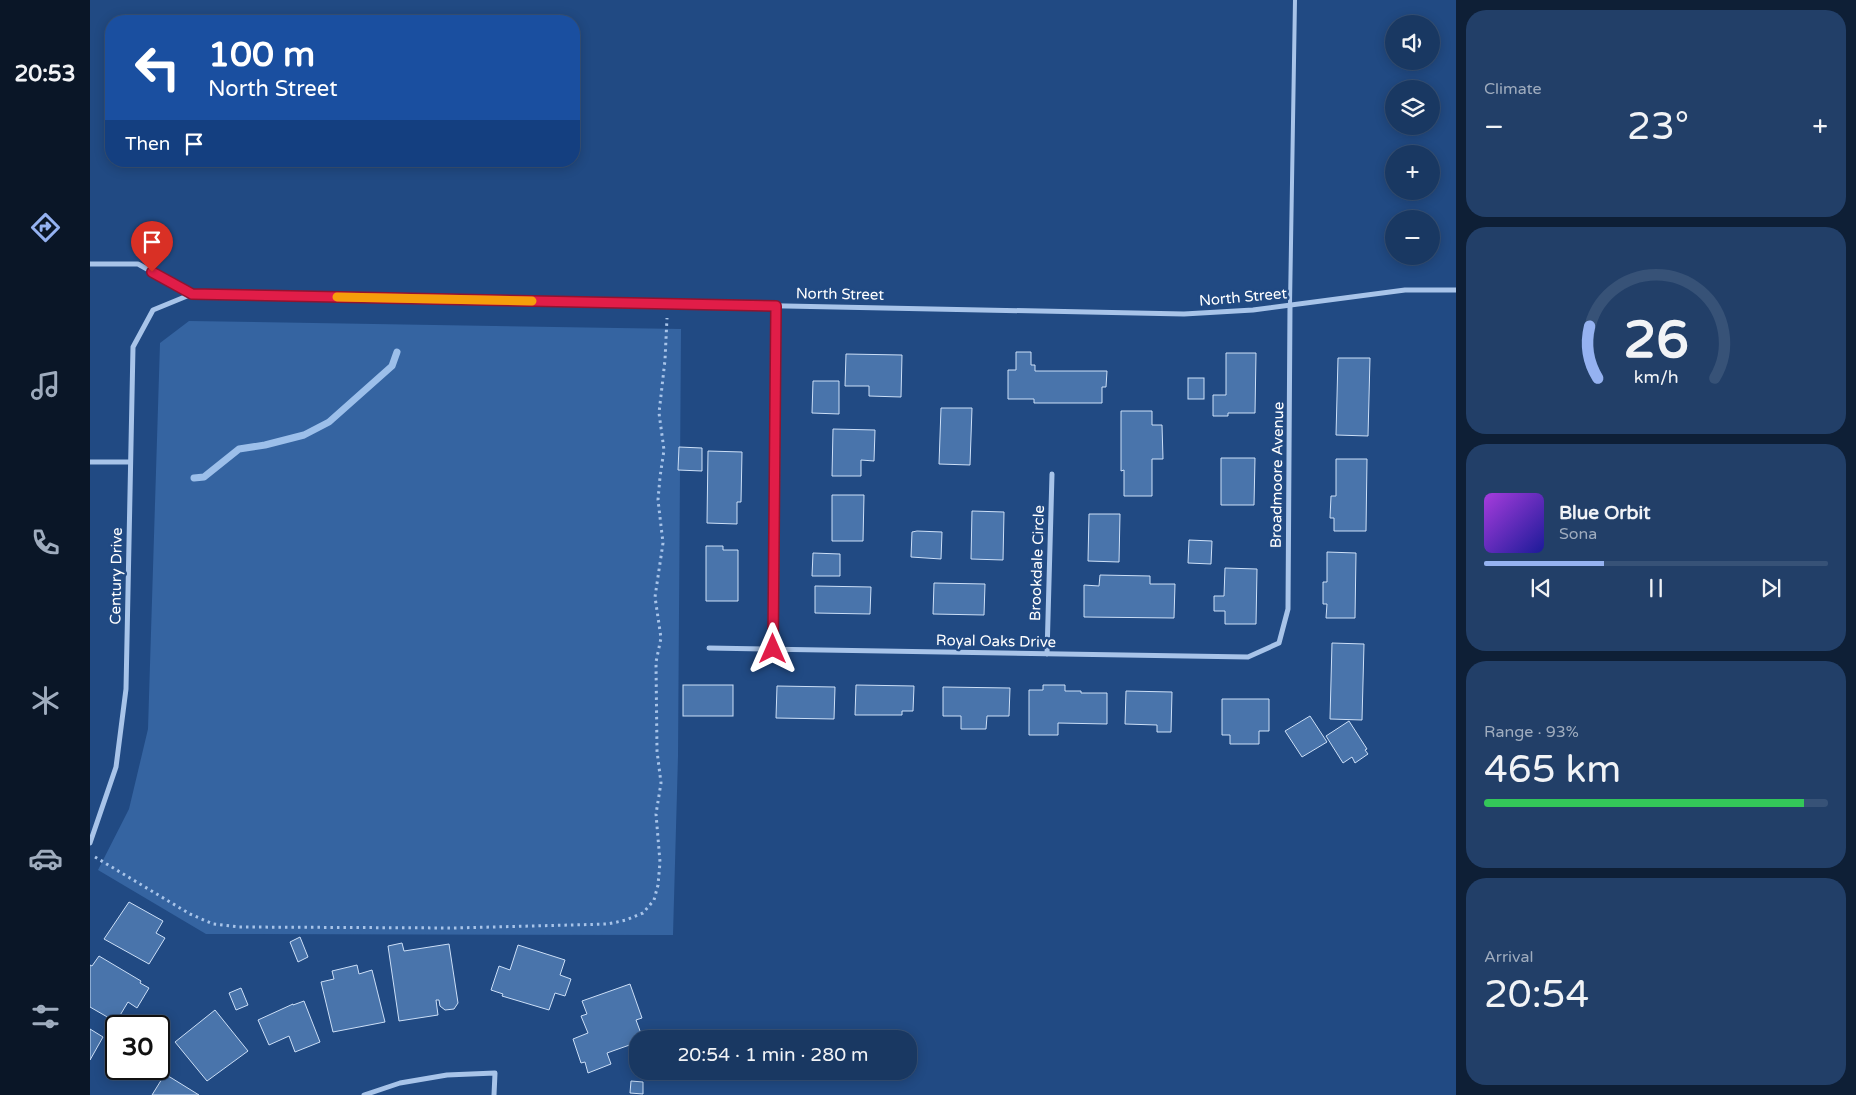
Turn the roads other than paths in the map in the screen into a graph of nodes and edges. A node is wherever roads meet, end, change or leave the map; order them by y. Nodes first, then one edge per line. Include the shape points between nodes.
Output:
1 (1295, 0) edge
2 (90, 264) edge
3 (1456, 290) edge
4 (192, 294) junction
5 (1290, 305) junction
6 (776, 306) junction
7 (153, 310) joint
8 (90, 462) edge
9 (130, 462) junction
10 (1052, 474) dead end
11 (1279, 643) joint
12 (709, 648) dead end
13 (773, 649) junction
14 (1047, 654) junction
15 (90, 843) edge
16 (364, 1095) edge
17 (494, 1095) edge

1 - 5 lane
2 - 4 street, North Street via 138,264
3 - 5 street, North Street via 1405,290
4 - 6 street, North Street
4 - 7 street, North Street
5 - 6 street, North Street via 1184,314
5 - 11 street, Broadmoore Avenue via 1288,609
6 - 13 street
7 - 9 street, Century Drive via 133,347
8 - 9 street
9 - 15 street, Century Drive via 126,689 116,767
10 - 14 street, Brookdale Circle
11 - 14 street, Royal Oaks Drive via 1248,657
12 - 13 street, Royal Oaks Drive
13 - 14 street, Royal Oaks Drive
16 - 17 street via 400,1083 447,1075 495,1073

